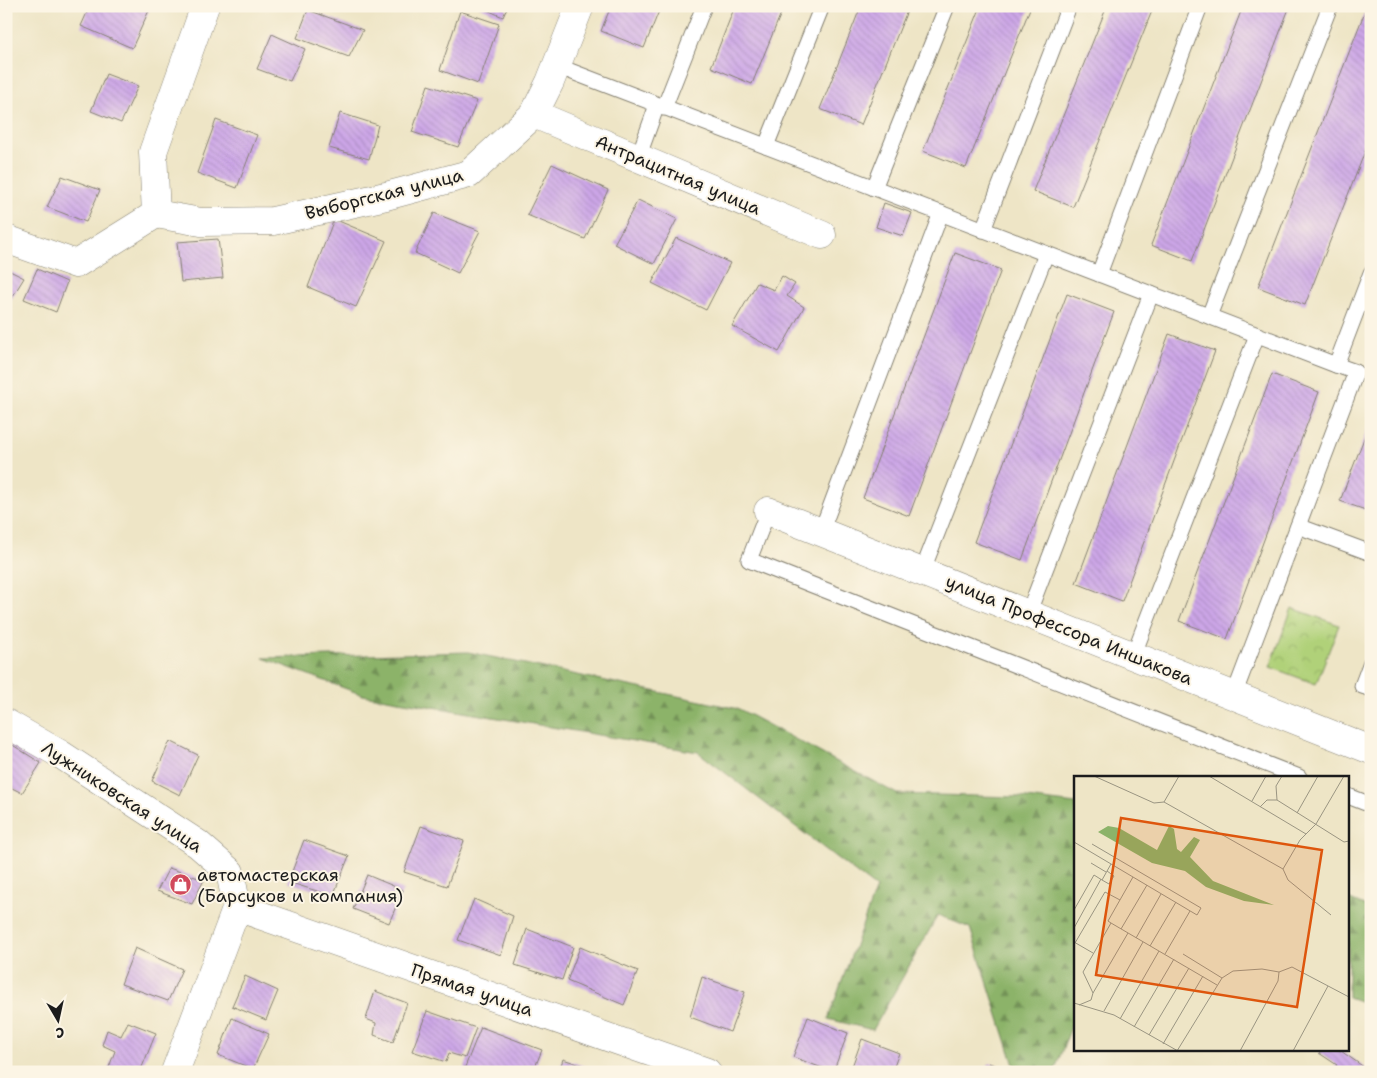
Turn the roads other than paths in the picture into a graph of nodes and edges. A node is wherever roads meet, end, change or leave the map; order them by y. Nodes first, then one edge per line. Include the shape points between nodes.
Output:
1 (204, 6) edge
2 (580, 6) edge
3 (704, 6) edge
4 (822, 6) edge
5 (947, 6) edge
6 (1069, 6) edge
7 (1200, 6) edge
8 (1330, 6) edge
9 (557, 66) junction
10 (661, 106) junction
11 (534, 114) junction
12 (766, 146) junction
13 (638, 158) junction
14 (874, 188) junction
15 (941, 213) junction
16 (156, 214) junction
17 (983, 230) junction
18 (822, 235) dead end
19 (6, 239) edge
20 (1046, 254) junction
21 (1371, 273) edge
22 (1099, 274) junction
23 (1151, 294) junction
24 (1209, 316) junction
25 (1257, 335) junction
26 (1336, 365) junction
27 (768, 511) joint
28 (1298, 526) junction
29 (821, 532) junction
30 (1371, 553) edge
31 (922, 572) junction
32 (1028, 614) junction
33 (1133, 656) junction
34 (1371, 662) edge
35 (1371, 690) edge
36 (1234, 695) junction
37 (6, 723) edge
38 (1371, 750) edge
39 (1296, 776) edge
40 (1350, 797) edge
41 (1371, 805) edge
42 (237, 907) junction
43 (176, 1072) edge
44 (707, 1072) edge

1 - 16 street via 153,152
2 - 9 street, Выборгская улица
3 - 10 lane
4 - 12 lane
5 - 14 lane
6 - 17 lane
7 - 22 lane
8 - 24 lane
9 - 10 lane
9 - 11 street, Выборгская улица
10 - 12 lane
10 - 13 lane
11 - 13 street, Антрацитная улица
11 - 16 street, Выборгская улица via 469,174 386,196 273,221 201,222
12 - 14 lane
13 - 18 street, Антрацитная улица
14 - 15 lane
15 - 17 lane
15 - 29 lane
16 - 19 street via 76,264
17 - 20 lane
20 - 22 lane
20 - 31 lane
21 - 26 lane
22 - 23 lane
23 - 24 lane
23 - 32 lane
24 - 25 lane
25 - 26 lane
25 - 33 lane
26 - 28 lane via 1356,372
27 - 29 street, улица Профессора Иншакова
27 - 39 lane via 749,560
28 - 30 lane
28 - 36 lane
29 - 31 street, улица Профессора Иншакова
31 - 32 street, улица Профессора Иншакова
32 - 33 street, улица Профессора Иншакова
33 - 36 street, улица Профессора Иншакова
34 - 35 lane via 1362,686
36 - 38 street, улица Профессора Иншакова
37 - 42 street, Лужниковская улица via 60,754 198,844 230,872
40 - 41 lane
42 - 43 street
42 - 44 street, Прямая улица

